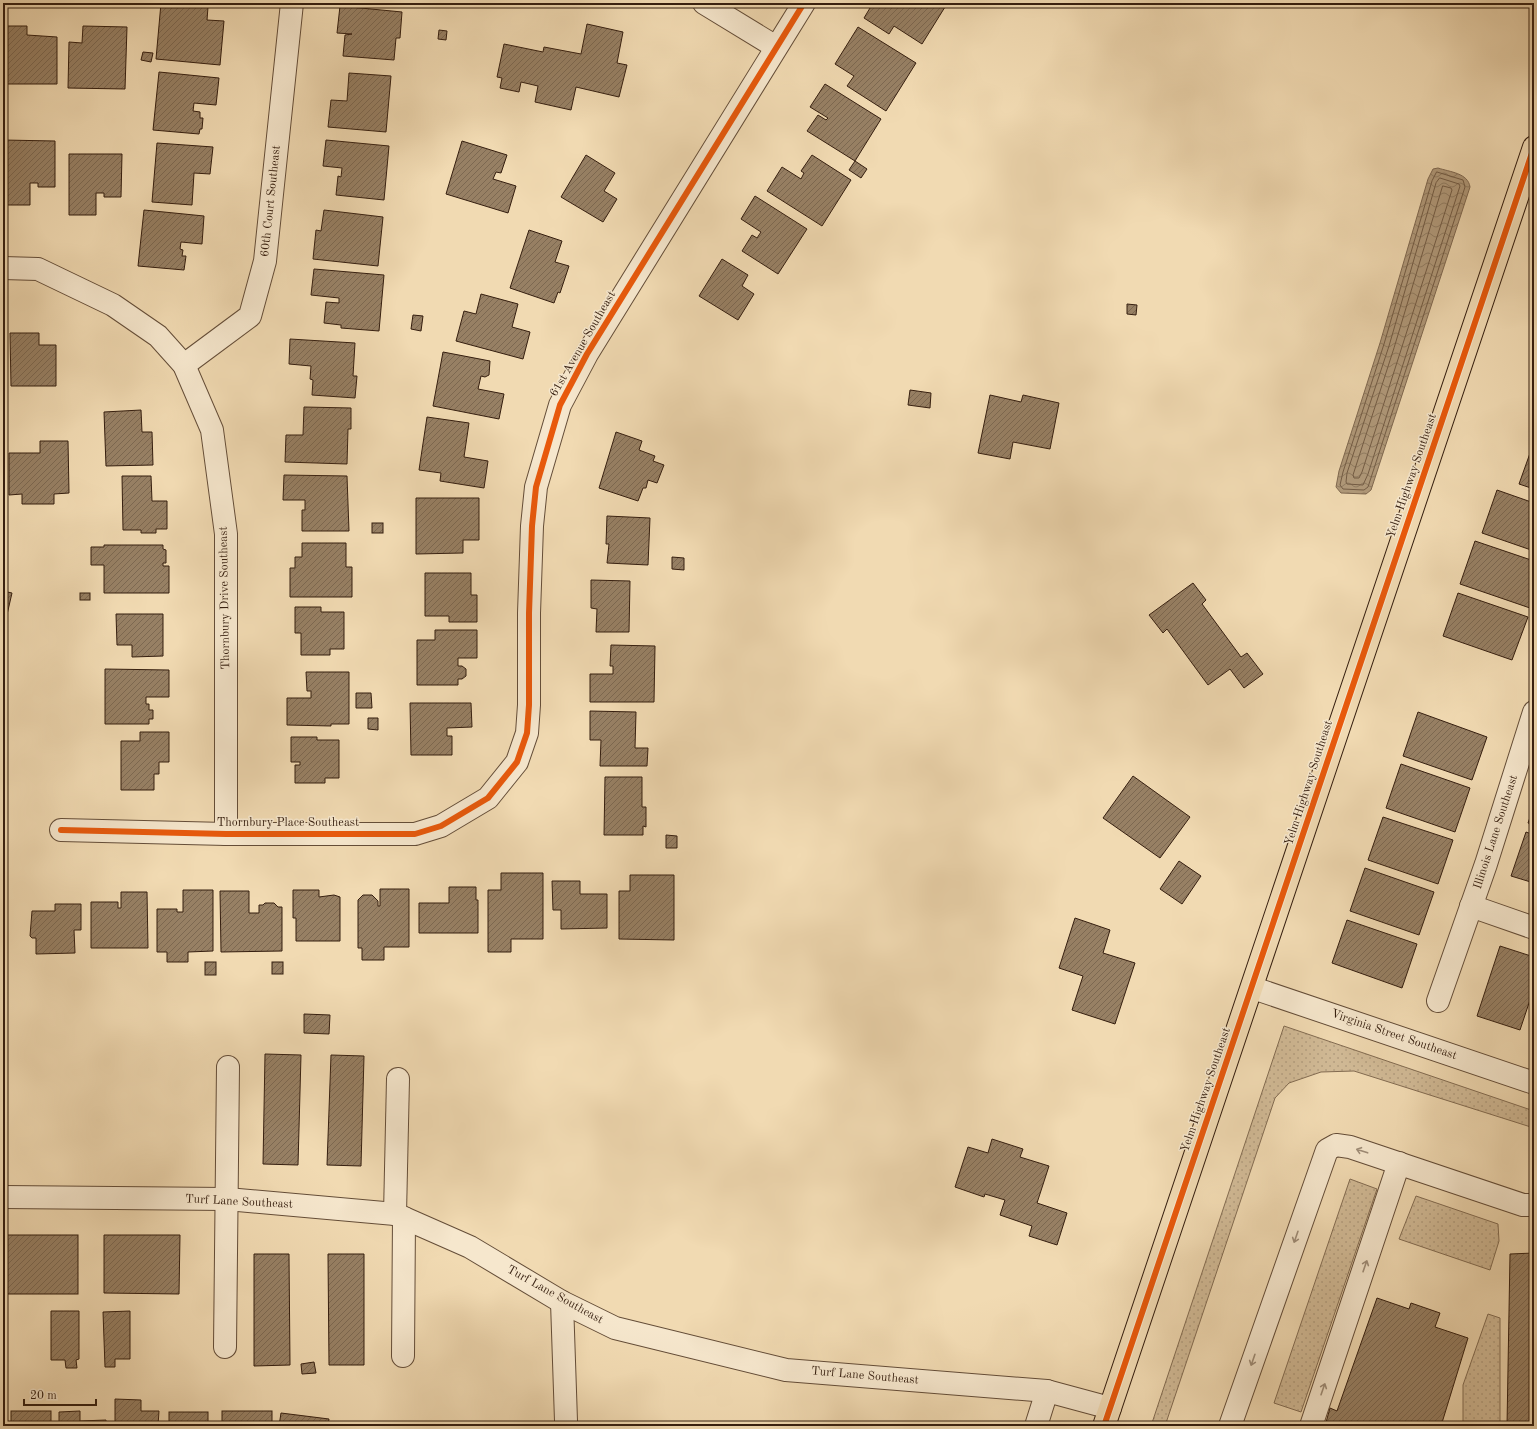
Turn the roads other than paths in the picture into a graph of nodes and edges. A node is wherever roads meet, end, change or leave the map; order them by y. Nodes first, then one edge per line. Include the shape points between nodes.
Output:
1 (292, 3) edge
2 (704, 3) edge
3 (804, 3) edge
4 (776, 47) junction
5 (1534, 147) edge
6 (3, 268) edge
7 (184, 365) junction
8 (1534, 712) edge
9 (500, 784) joint
10 (61, 830) dead end
11 (226, 834) junction
12 (1471, 906) junction
13 (1534, 928) edge
14 (1253, 988) junction
15 (1438, 1001) dead end
16 (228, 1067) dead end
17 (398, 1079) dead end
18 (1534, 1083) edge
19 (1399, 1163) junction
20 (3, 1197) edge
21 (227, 1199) junction
22 (1534, 1205) edge
23 (399, 1216) junction
24 (562, 1302) junction
25 (225, 1347) dead end
26 (403, 1356) dead end
27 (1047, 1391) junction
28 (1108, 1417) edge
29 (566, 1420) dead end
30 (1036, 1426) edge
31 (1230, 1426) edge
32 (1310, 1426) edge

1 - 7 street, 60th Court Southeast via 265,261 250,316
2 - 4 street
3 - 4 street, 61st Avenue Southeast
4 - 9 street, 61st Avenue Southeast via 587,354 560,405 536,487 532,526 527,734 517,762
5 - 14 main road, Yelm Highway Southeast
6 - 7 street, Thornbury Drive Southeast via 38,269 113,305 158,336
7 - 11 street, Thornbury Drive Southeast via 212,430 226,534
8 - 12 street, Illinois Lane Southeast
9 - 11 street, Thornbury Place Southeast via 488,798 442,826 415,834
10 - 11 street, Thornbury Place Southeast
12 - 13 street
12 - 15 street, Illinois Lane Southeast
14 - 18 street, Virginia Street Southeast
14 - 28 main road, Yelm Highway Southeast
16 - 21 street
17 - 23 street
19 - 22 street via 1524,1205
19 -> 31 street via 1350,1147 1336,1145 1327,1150
32 -> 19 street
20 - 21 street, Turf Lane Southeast
21 - 23 street, Turf Lane Southeast
21 - 25 street
23 - 24 street, Turf Lane Southeast via 470,1247
23 - 26 street
24 - 27 street, Turf Lane Southeast via 615,1328 786,1370
24 - 29 street
27 - 28 street, Turf Lane Southeast
27 - 30 street

